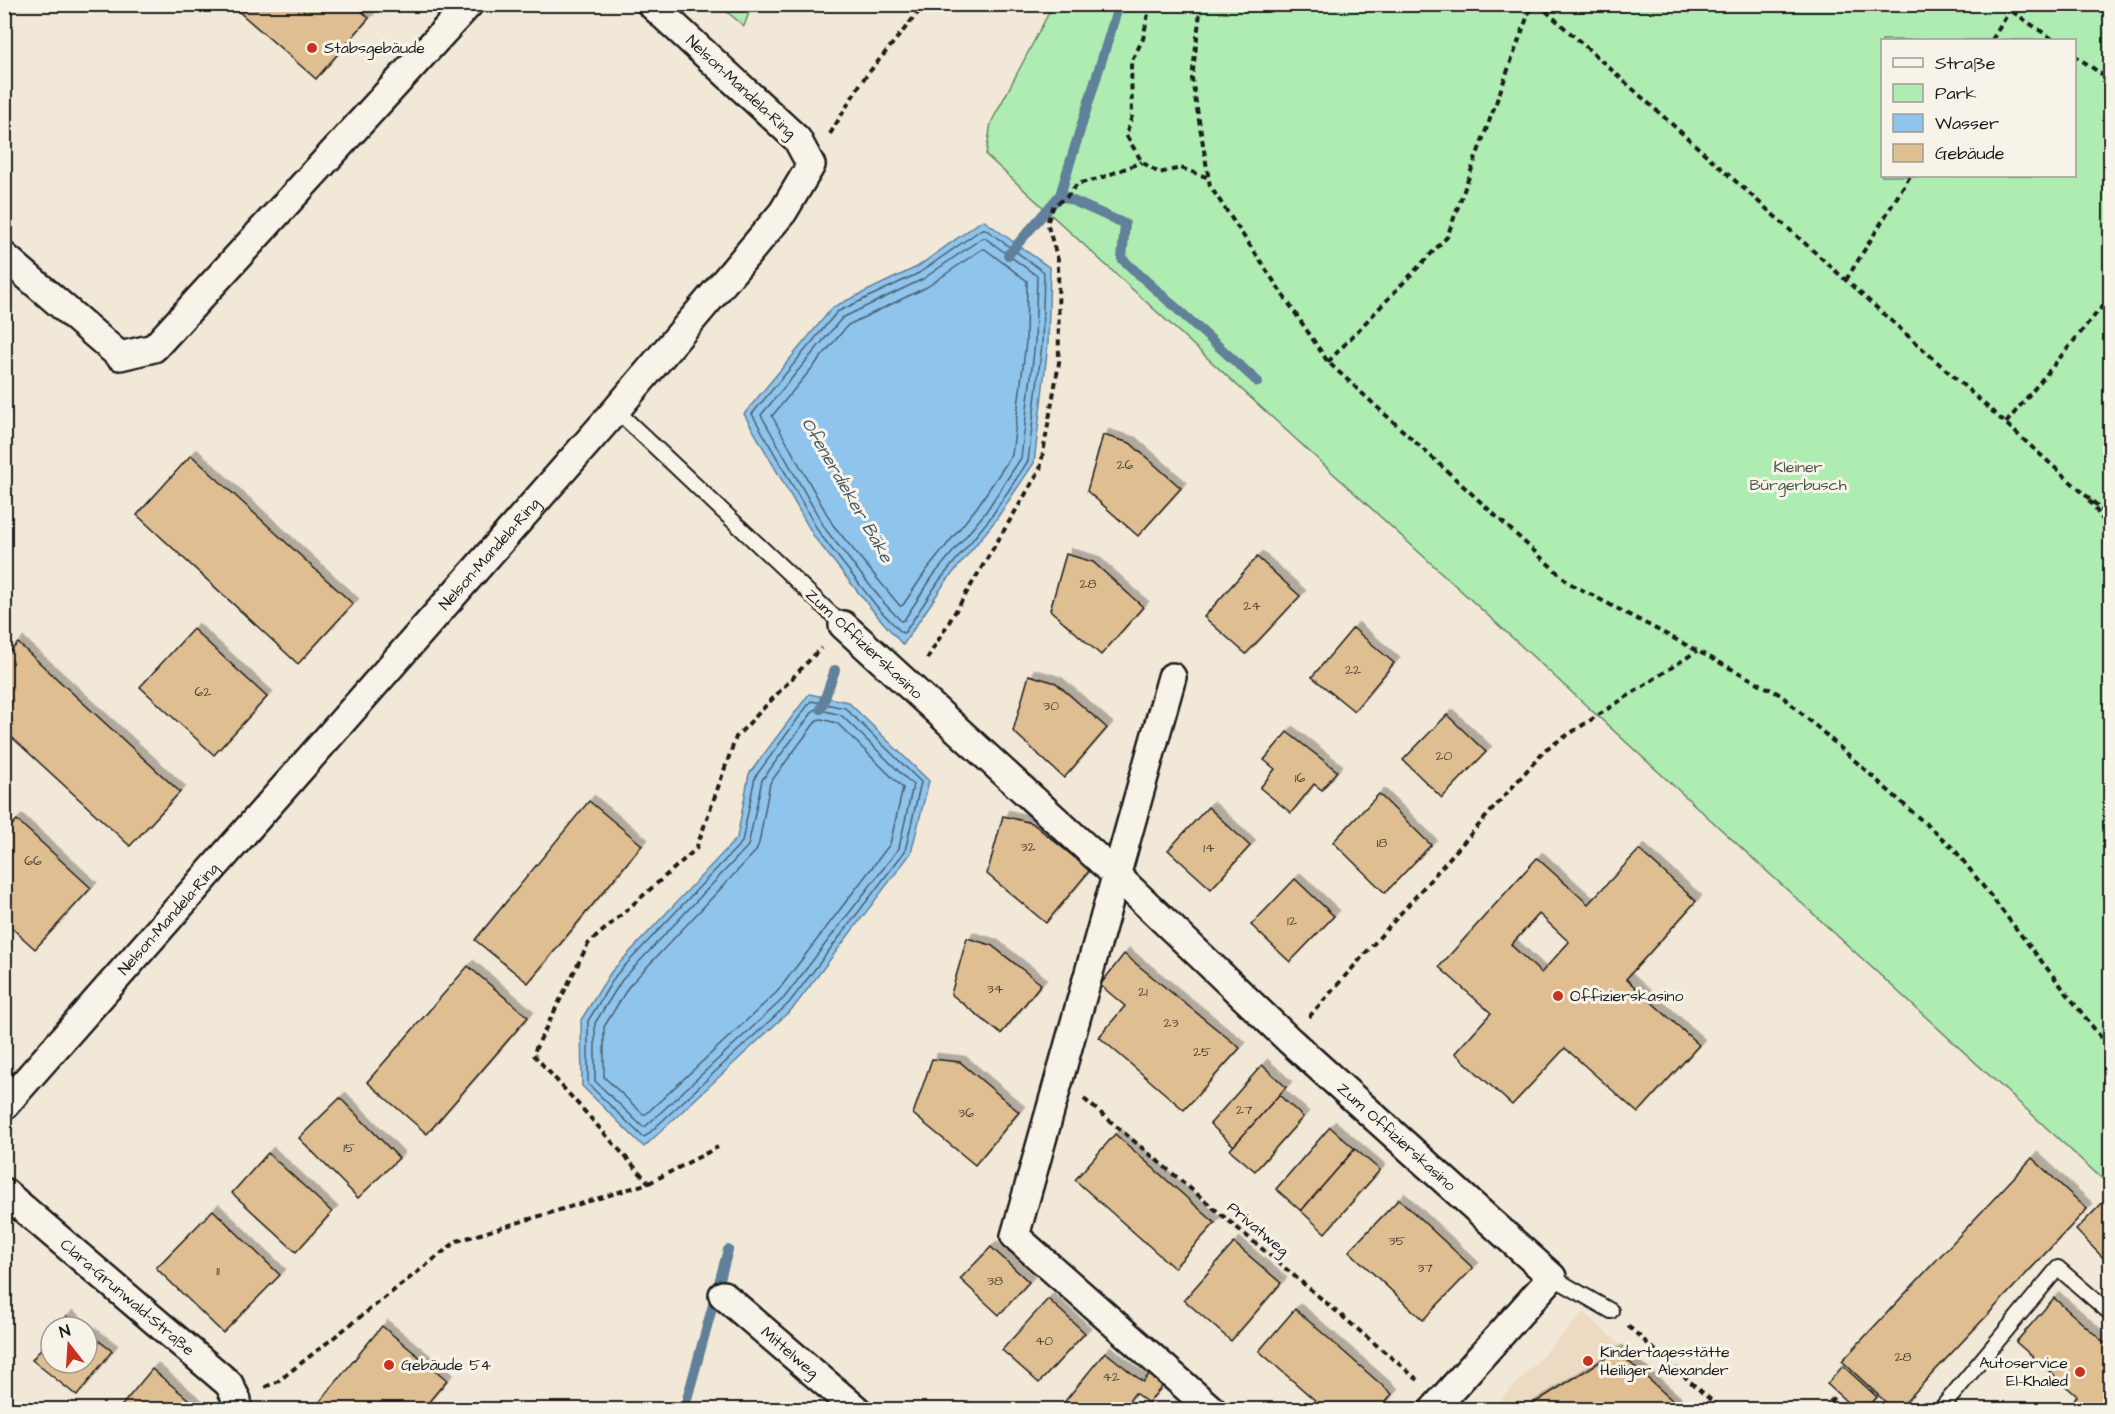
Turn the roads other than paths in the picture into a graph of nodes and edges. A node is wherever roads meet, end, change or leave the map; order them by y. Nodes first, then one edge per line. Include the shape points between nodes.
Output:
1 (469, 4) edge
2 (651, 4) edge
3 (4, 256) edge
4 (616, 410) junction
5 (843, 625) joint
6 (1172, 677) dead end
7 (1115, 874) junction
8 (4, 1106) edge
9 (4, 1192) edge
10 (1552, 1277) junction
11 (723, 1295) dead end
12 (1611, 1311) road end
13 (2110, 1312) edge
14 (236, 1405) edge
15 (1438, 1405) edge
16 (857, 1410) edge
17 (1212, 1410) edge
18 (1940, 1410) edge

1 - 3 street via 153,348 120,356
2 - 4 street, Nelson-Mandela-Ring via 797,139 812,165 783,212
4 - 5 lane, Zum Offizierskasino
4 - 8 street, Nelson-Mandela-Ring
5 - 7 street, Zum Offizierskasino
6 - 7 street
7 - 10 street, Zum Offizierskasino via 1289,1040
7 - 17 street via 1015,1236
9 - 14 street, Clara-Grunwald-Straße via 229,1384
10 - 12 lane
10 - 15 street
11 - 16 street, Mittelweg
13 - 18 lane via 2058,1268

